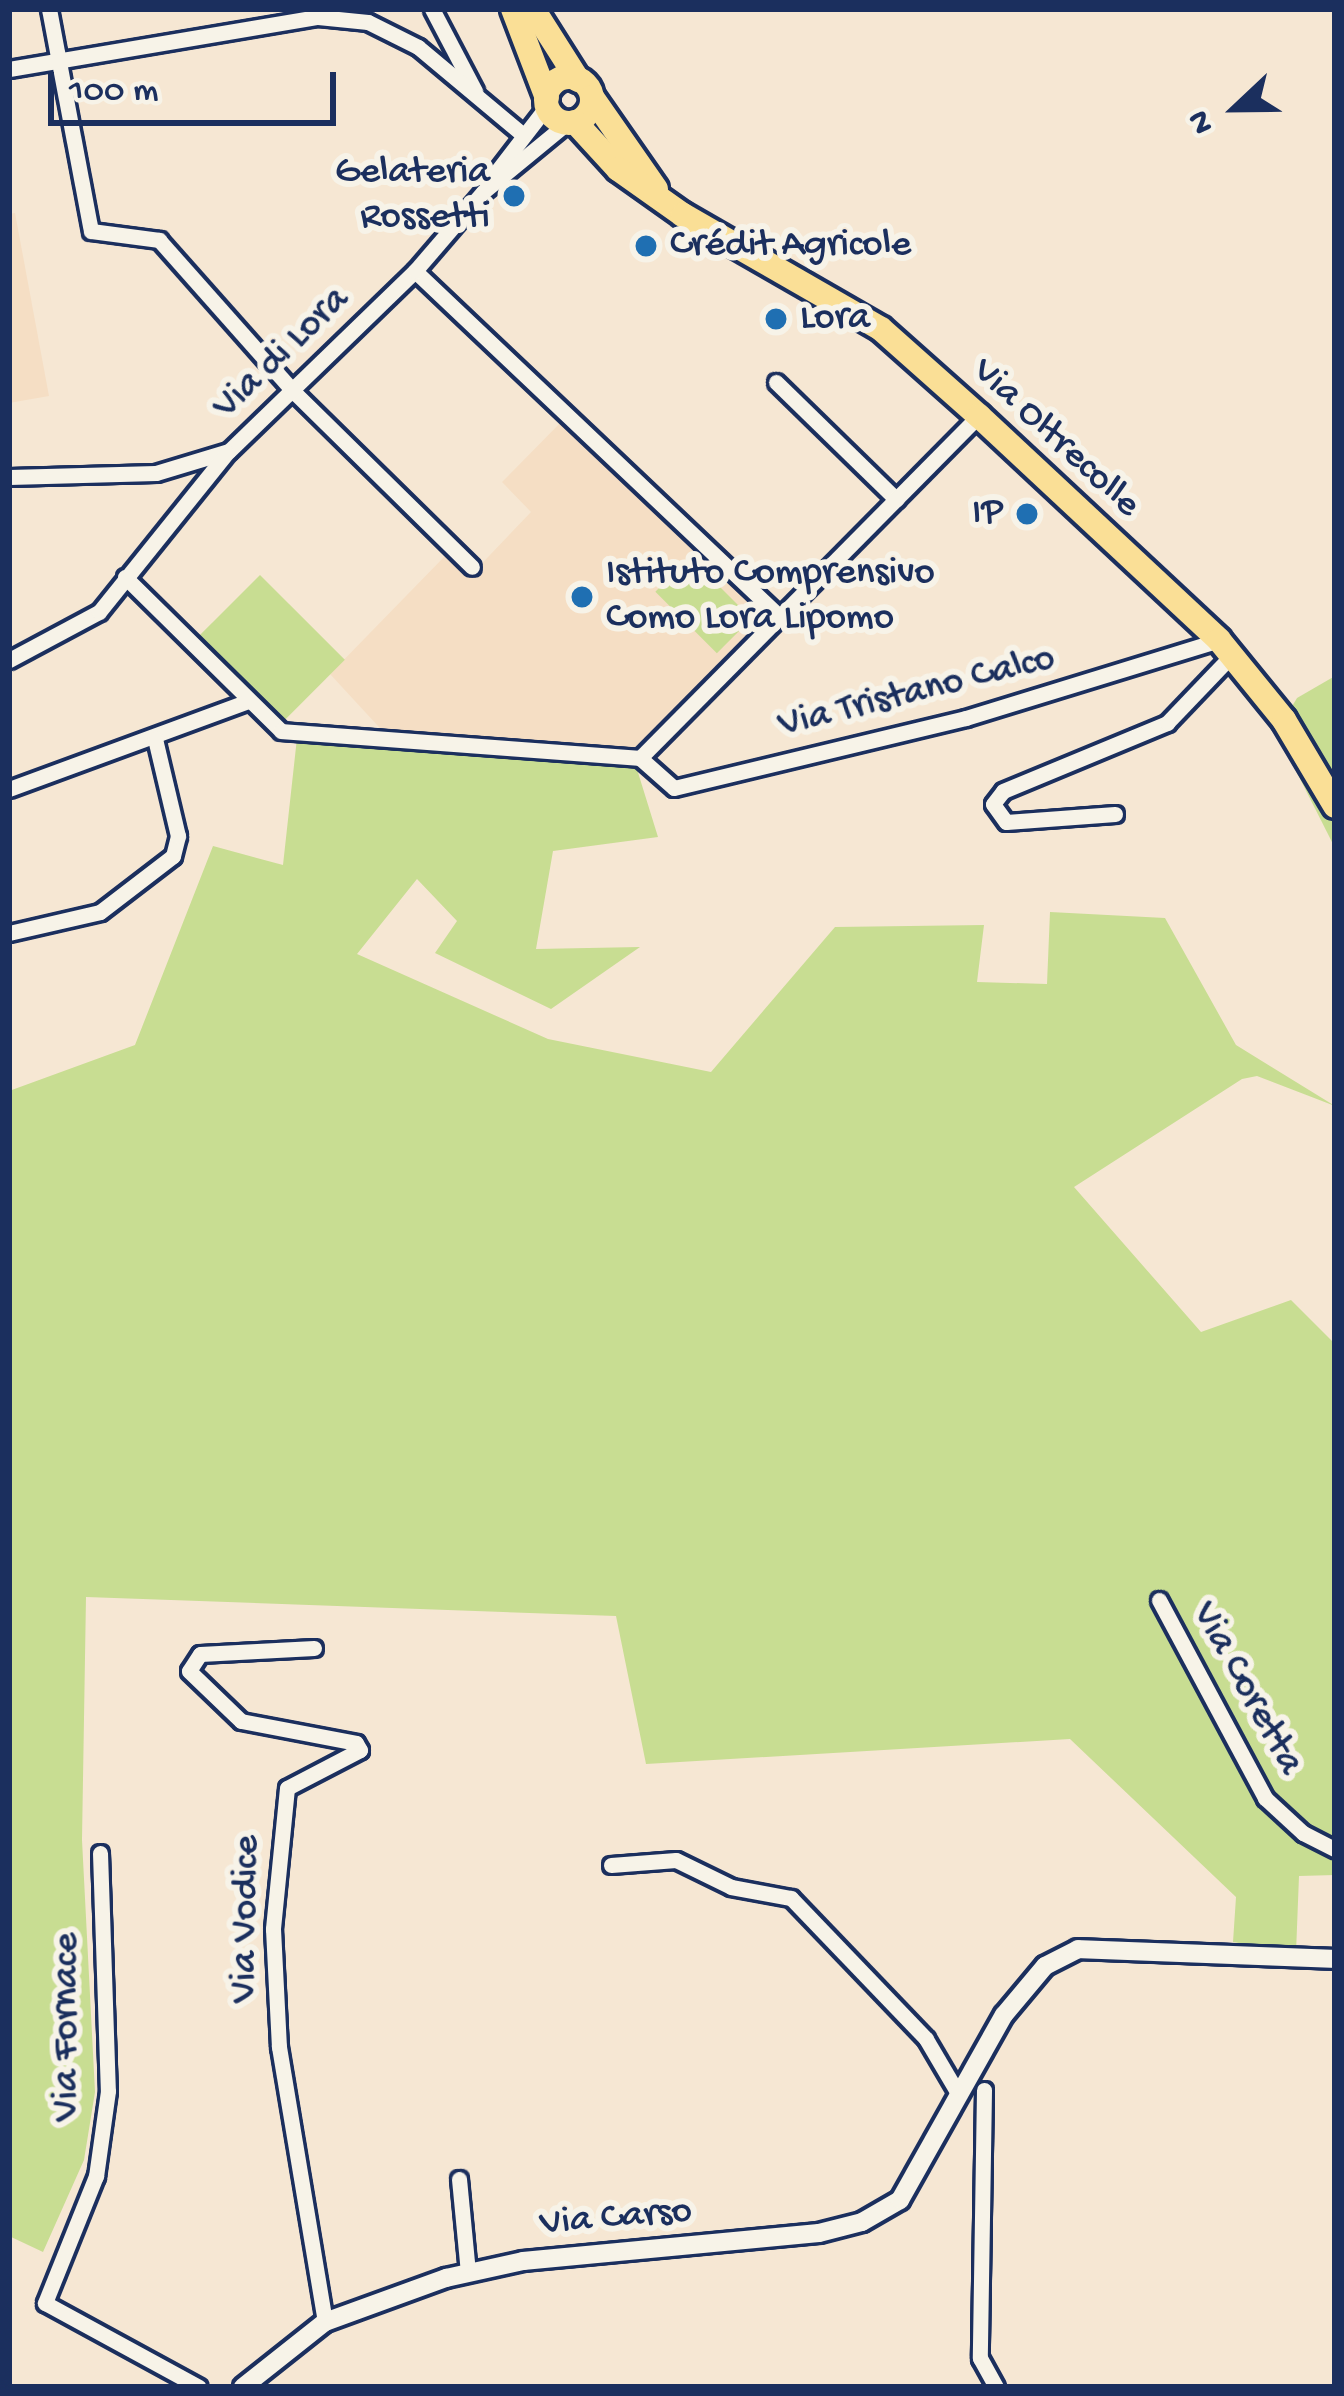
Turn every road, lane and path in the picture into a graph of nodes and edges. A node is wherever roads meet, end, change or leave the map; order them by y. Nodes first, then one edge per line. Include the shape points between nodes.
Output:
1 (49, 9) edge
2 (432, 9) edge
3 (513, 9) edge
4 (533, 9) edge
5 (60, 58) junction
6 (9, 69) edge
7 (585, 88) junction
8 (477, 97) junction
9 (547, 102) junction
10 (571, 123) junction
11 (522, 134) junction
12 (483, 192) junction
13 (661, 196) junction
14 (415, 271) junction
15 (776, 382) dead end
16 (295, 393) junction
17 (979, 416) junction
18 (229, 451) junction
19 (9, 477) edge
20 (896, 499) junction
21 (472, 567) dead end
22 (125, 577) junction
23 (778, 615) junction
24 (1226, 647) junction
25 (9, 660) edge
26 (248, 701) junction
27 (155, 739) junction
28 (640, 758) junction
29 (9, 789) edge
30 (1335, 806) edge
31 (1115, 814) dead end
32 (9, 933) edge
33 (1159, 1600) dead end
34 (314, 1648) dead end
35 (1335, 1849) edge
36 (100, 1853) dead end
37 (611, 1865) dead end
38 (1335, 1959) edge
39 (983, 2090) dead end
40 (959, 2095) junction
41 (459, 2179) dead end
42 (468, 2272) junction
43 (325, 2322) junction
44 (199, 2387) edge
45 (243, 2387) edge
46 (996, 2387) edge

1 - 5 street
2 - 8 street
3 - 9 main road
4 - 7 main road, Via Oltrecolle
5 - 6 street
5 - 8 street via 318,17 368,22 418,47
5 - 16 street via 91,231 159,240
7 - 9 main road via 558,81
7 - 10 main road
7 - 13 main road, Via Oltrecolle
8 - 11 street
9 - 10 main road, Via Oltrecolle
9 - 11 street, Via di Lora
10 - 12 street, Via di Lora
10 - 13 main road, Via Oltrecolle
11 - 12 street, Via di Lora
12 - 14 street, Via di Lora
13 - 17 main road, Via Oltrecolle via 881,329
14 - 16 street, Via di Lora
14 - 23 street
15 - 20 street
16 - 18 street, Via di Lora
16 - 21 street
17 - 20 street
17 - 24 main road, Via Oltrecolle
18 - 19 street, Via di Lora via 156,473
18 - 22 street
20 - 23 street
22 - 25 street via 99,612
22 - 26 street
23 - 28 street
24 - 28 street, Via Tristano Calco via 674,788
24 - 30 main road, Via Oltrecolle via 1284,720
24 - 31 street via 1167,723 1003,791 993,804 1006,822
26 - 27 street
26 - 28 street via 281,731
27 - 29 street
27 - 32 street via 178,836 173,856 100,912
33 - 35 street, Via Coretta via 1264,1798
34 - 43 street, Via Vodice via 200,1654 189,1671 241,1721 360,1750 287,1788 273,1929 279,2047
36 - 44 street, Via Fornace via 108,2091 96,2176 45,2303
37 - 40 street via 676,1860 731,1887 791,1898 926,2039
38 - 40 street, Via Carso via 1078,1949 1045,1966 1004,2015
39 - 46 street via 980,2358
40 - 42 street, Via Carso via 900,2200 862,2222
41 - 42 street
42 - 43 street, Via Carso
43 - 45 street, Via Carso

